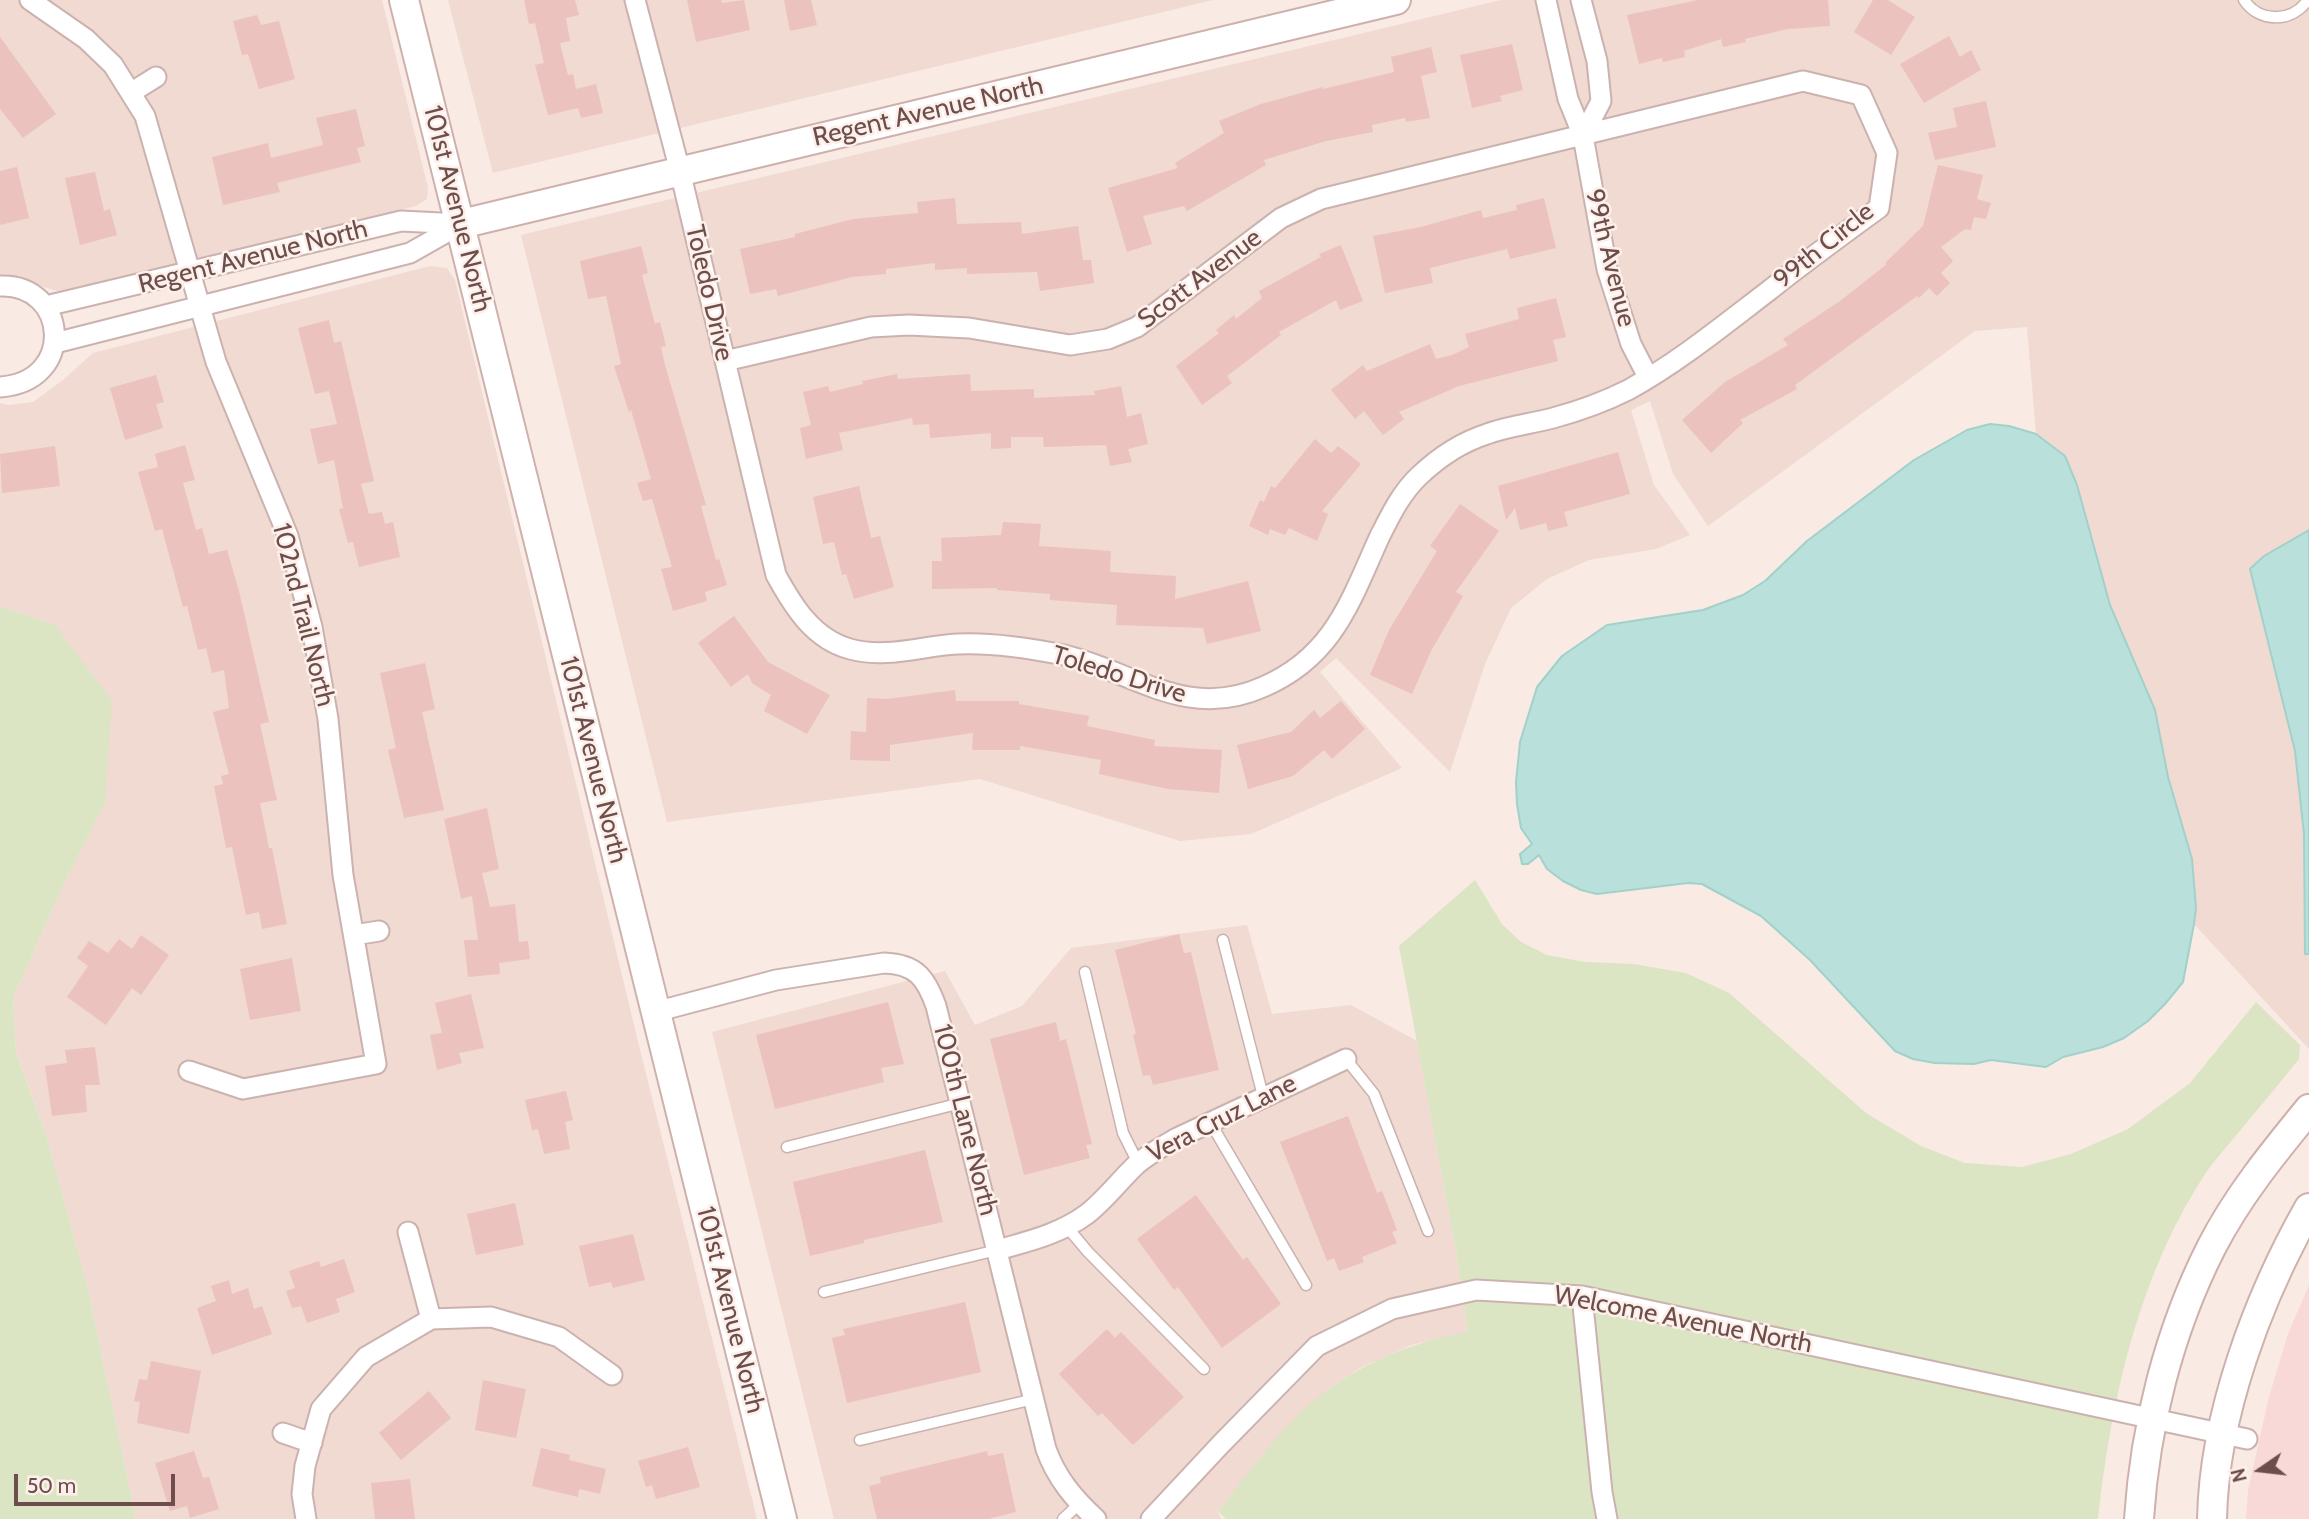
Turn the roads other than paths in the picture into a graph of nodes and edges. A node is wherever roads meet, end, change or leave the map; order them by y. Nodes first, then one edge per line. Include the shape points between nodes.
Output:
1 (30, 0) edge
2 (404, 0) edge
3 (635, 0) edge
4 (1546, 0) edge
5 (1581, 0) edge
6 (2244, 0) edge
7 (2308, 0) edge
8 (1385, 1) edge
9 (156, 77) dead end
10 (132, 92) junction
11 (1583, 136) junction
12 (680, 171) junction
13 (461, 224) junction
14 (190, 273) junction
15 (0, 286) edge
16 (46, 306) junction
17 (198, 306) junction
18 (55, 343) junction
19 (725, 361) junction
20 (1648, 377) junction
21 (0, 387) edge
22 (379, 931) dead end
23 (354, 934) junction
24 (1223, 940) dead end
25 (1085, 972) dead end
26 (655, 1012) junction
27 (1346, 1059) joint
28 (189, 1071) dead end
29 (1263, 1096) junction
30 (961, 1104) junction
31 (2309, 1109) edge
32 (1210, 1122) junction
33 (787, 1147) dead end
34 (1138, 1163) junction
35 (2309, 1208) edge
36 (1067, 1227) junction
37 (1428, 1231) dead end
38 (408, 1232) dead end
39 (998, 1250) junction
40 (1306, 1285) dead end
41 (824, 1292) dead end
42 (1582, 1296) junction
43 (431, 1319) junction
44 (1204, 1369) dead end
45 (612, 1375) dead end
46 (1034, 1399) junction
47 (2153, 1418) junction
48 (282, 1433) dead end
49 (2235, 1437) junction
50 (860, 1440) dead end
51 (312, 1443) junction
52 (1079, 1504) junction
53 (306, 1519) edge
54 (782, 1519) edge
55 (1063, 1519) edge
56 (1096, 1519) edge
57 (1151, 1519) edge
58 (1606, 1519) edge
59 (2139, 1519) edge
60 (2212, 1519) edge

1 - 10 street, 102nd Trail North via 86,40 113,65
2 - 13 street, 101st Avenue North
3 - 12 street, Toledo Drive
4 - 11 street, 99th Avenue via 1568,99
5 - 11 street via 1597,61 1601,101
6 - 7 lane via 2255,12 2281,18
8 - 12 street, Regent Avenue North
9 - 10 street
10 - 14 street, 102nd Trail North via 145,116
11 - 19 street, Scott Avenue via 1321,199 1281,219 1137,327 1108,339 1070,345 970,328 872,327
11 - 20 street, 99th Avenue via 1607,269 1631,344
11 - 20 street, 99th Circle via 1803,80 1861,94 1887,153 1878,208 1702,342
12 - 13 street, Regent Avenue North
12 - 19 street, Toledo Drive
13 - 14 street, Regent Avenue North via 401,221
13 - 17 street, Regent Avenue North via 411,253
13 - 26 street, 101st Avenue North
14 - 16 street, Regent Avenue North
14 - 17 street, 102nd Trail North
15 - 16 street via 31,292
16 - 18 street via 54,324
17 - 18 street, Regent Avenue North
17 - 23 street, 102nd Trail North via 216,362 288,536 312,627
18 - 21 street via 49,362 36,377 18,386
19 - 20 street, Toledo Drive via 776,575 790,602 825,638 870,653 956,644 1028,649 1097,665 1184,698 1237,696 1261,688 1317,653 1349,605 1400,499 1438,461 1488,433 1607,401
22 - 23 street
23 - 28 street, 102nd Trail North via 376,1064 243,1088
24 - 29 lane
25 - 34 lane via 1123,1133
26 - 30 street, 100th Lane North via 776,980 898,963 912,968 931,991
26 - 54 street, 101st Avenue North
27 - 29 street, Vera Cruz Lane
27 - 37 lane via 1374,1094
29 - 32 street, Vera Cruz Lane
30 - 33 lane
30 - 39 street, 100th Lane North
31 - 47 street via 2268,1158 2212,1246 2167,1358
32 - 34 street, Vera Cruz Lane
32 - 40 lane
34 - 36 street, Vera Cruz Lane via 1088,1213
35 - 49 street via 2278,1266 2240,1364
36 - 39 street, Vera Cruz Lane
36 - 44 lane
38 - 43 street
39 - 41 lane
39 - 46 street, 100th Lane North
42 - 47 street, Welcome Avenue North
42 - 57 street, Welcome Avenue North via 1476,1290 1392,1309 1317,1346
42 - 58 street
43 - 45 street via 491,1317 559,1337
43 - 51 street via 366,1357 321,1409
46 - 50 lane
46 - 52 street, 100th Lane North via 1053,1469
47 - 49 street, Welcome Avenue North
47 - 59 street
48 - 51 street
49 - 60 street
51 - 53 street via 304,1466
52 - 55 lane
52 - 56 street, 100th Lane North

